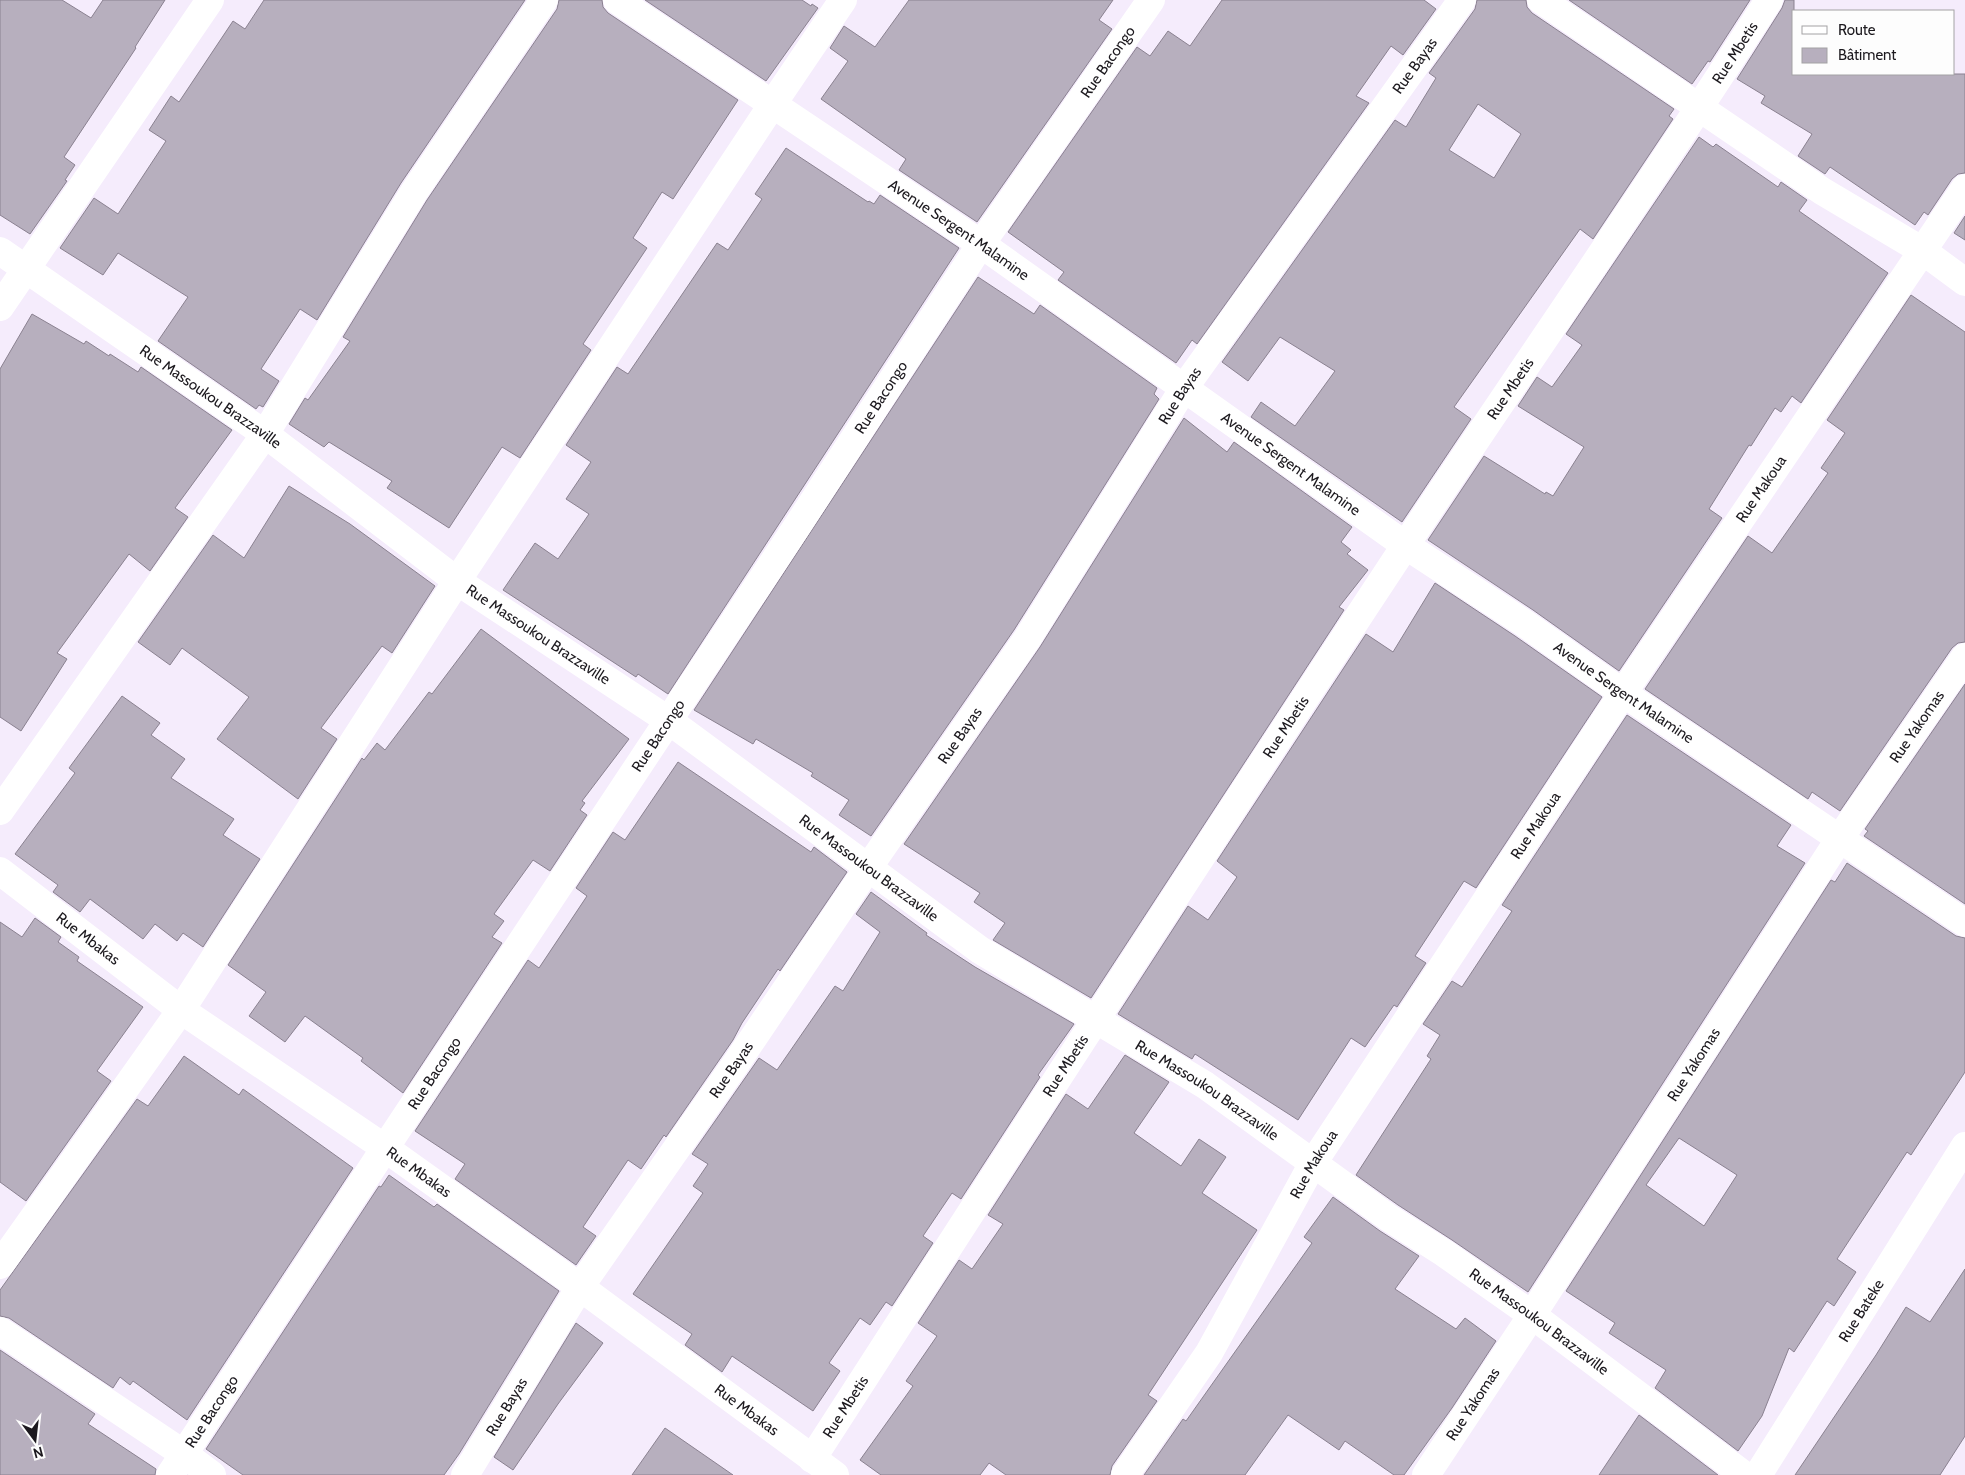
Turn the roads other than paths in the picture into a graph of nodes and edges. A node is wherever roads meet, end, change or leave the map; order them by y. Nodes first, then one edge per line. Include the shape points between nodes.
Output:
1 (210, 0) edge
2 (544, 0) edge
3 (617, 0) edge
4 (843, 0) edge
5 (1150, 0) edge
6 (1462, 0) edge
7 (1541, 0) edge
8 (1769, 0) edge
9 (772, 105) junction
10 (1700, 108) junction
11 (1965, 188) edge
12 (981, 244) junction
13 (0, 251) edge
14 (1923, 251) junction
15 (25, 268) junction
16 (1965, 282) edge
17 (0, 307) edge
18 (1184, 388) junction
19 (265, 434) junction
20 (1405, 546) junction
21 (457, 581) junction
22 (1965, 656) edge
23 (1623, 693) junction
24 (668, 720) junction
25 (0, 811) edge
26 (1840, 838) junction
27 (868, 868) junction
28 (0, 872) edge
29 (1965, 922) edge
30 (181, 1010) junction
31 (1096, 1018) junction
32 (1965, 1146) edge
33 (385, 1148) junction
34 (1312, 1163) junction
35 (0, 1265) edge
36 (580, 1287) junction
37 (1532, 1314) junction
38 (0, 1331) edge
39 (812, 1459) junction
40 (177, 1465) edge
41 (212, 1475) edge
42 (465, 1475) edge
43 (835, 1475) edge
44 (1125, 1475) edge
45 (1426, 1475) edge
46 (1744, 1475) edge
47 (1758, 1475) edge

1 - 15 street
2 - 19 street via 414,192
3 - 9 street, Avenue Sergent Malamine
4 - 9 street
5 - 12 street, Rue Bacongo
6 - 18 street, Rue Bayas
7 - 10 street
8 - 10 street, Rue Mbetis
9 - 12 street, Avenue Sergent Malamine
9 - 21 street
10 - 14 street via 1822,192
10 - 20 street, Rue Mbetis
11 - 14 street, Rue Makoua
12 - 18 street, Avenue Sergent Malamine
12 - 24 street, Rue Bacongo
13 - 15 street, Rue Massoukou Brazzaville
14 - 16 street
14 - 23 street, Rue Makoua
15 - 17 street
15 - 19 street, Rue Massoukou Brazzaville
18 - 20 street, Avenue Sergent Malamine
18 - 27 street, Rue Bayas via 1027,639
19 - 21 street, Rue Massoukou Brazzaville
19 - 25 street
20 - 23 street, Avenue Sergent Malamine via 1524,623
20 - 31 street, Rue Mbetis
21 - 24 street, Rue Massoukou Brazzaville
21 - 30 street
22 - 26 street, Rue Yakomas
23 - 26 street, Avenue Sergent Malamine
23 - 34 street, Rue Makoua
24 - 27 street, Rue Massoukou Brazzaville
24 - 33 street, Rue Bacongo
26 - 29 street, Avenue Sergent Malamine
26 - 37 street, Rue Yakomas
27 - 31 street, Rue Massoukou Brazzaville via 980,950
27 - 36 street, Rue Bayas
28 - 30 street, Rue Mbakas
30 - 33 street, Rue Mbakas
30 - 35 street
31 - 34 street, Rue Massoukou Brazzaville via 1205,1085
31 - 39 street, Rue Mbetis
32 - 47 street, Rue Bateke
33 - 36 street, Rue Mbakas
33 - 40 street, Rue Bacongo
34 - 37 street, Rue Massoukou Brazzaville
34 - 44 street, Rue Makoua via 1209,1353
36 - 39 street, Rue Mbakas
36 - 42 street, Rue Bayas
37 - 45 street, Rue Yakomas
37 - 46 street, Rue Massoukou Brazzaville
38 - 40 street
39 - 43 street, Rue Mbakas
40 - 41 street

